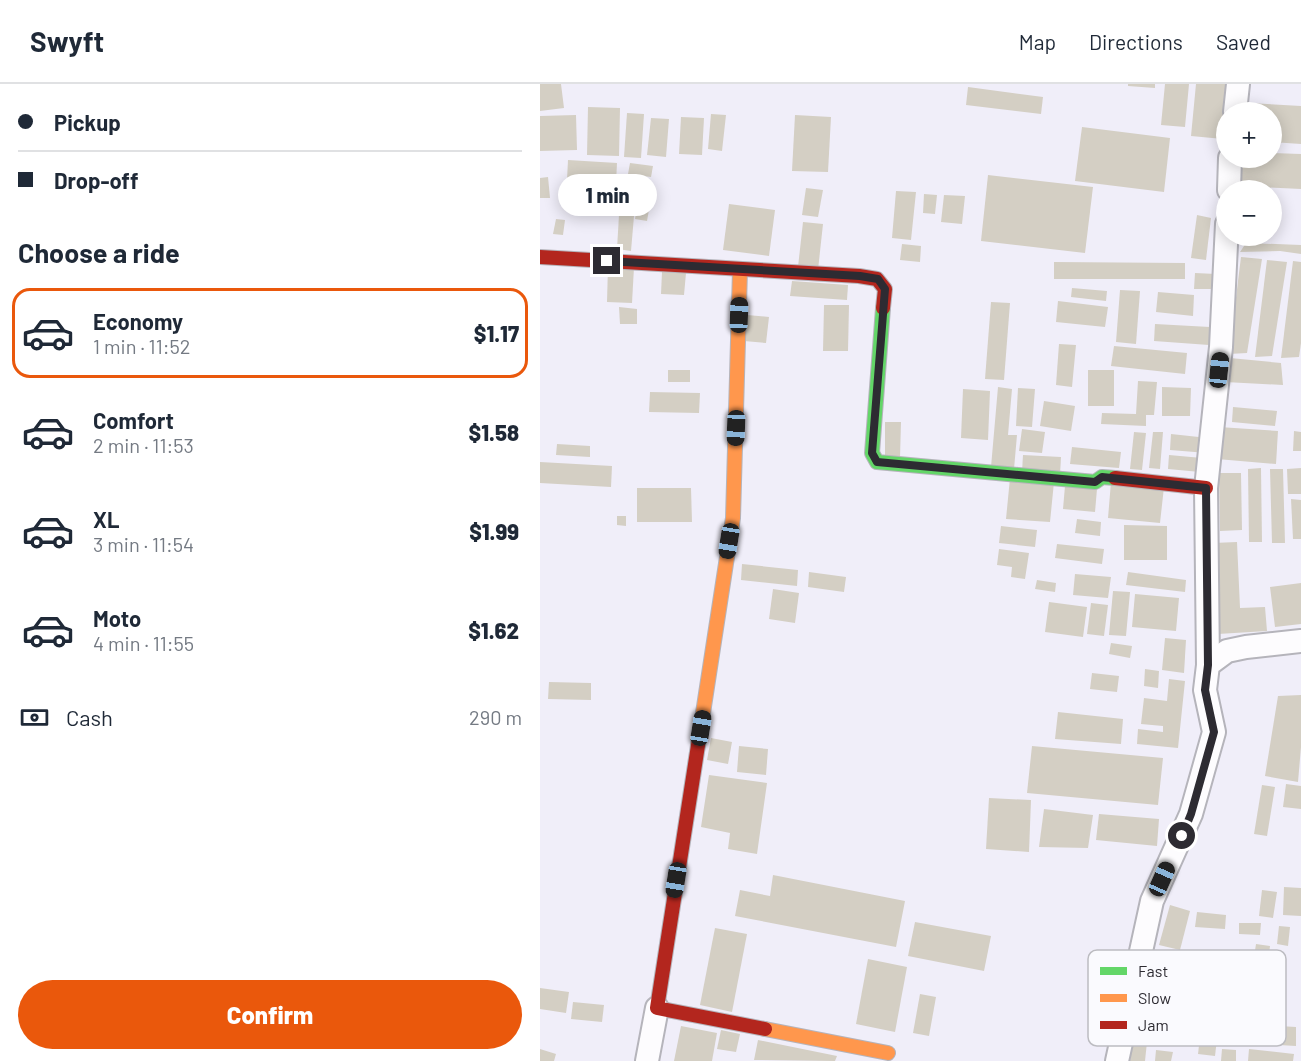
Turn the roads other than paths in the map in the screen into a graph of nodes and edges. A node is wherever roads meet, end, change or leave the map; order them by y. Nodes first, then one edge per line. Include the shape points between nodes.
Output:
1 (1238, 84) edge
2 (1236, 102) edge
3 (1226, 246) edge
4 (540, 257) edge
5 (740, 270) junction
6 (1206, 488) junction
7 (1301, 641) edge
8 (1208, 665) junction
9 (1141, 950) edge
10 (657, 1008) junction
11 (1120, 1046) edge
12 (888, 1053) dead end
13 (647, 1061) edge
14 (1117, 1061) edge

1 - 2 street
3 - 6 street via 1221,347
4 - 5 street
5 - 6 street via 878,279 885,289 872,453 877,462
5 - 10 street via 733,518
6 - 8 street
7 - 8 street via 1227,651
8 - 9 street via 1205,690 1214,732 1191,814 1152,901
10 - 12 street
10 - 13 street
11 - 14 street

